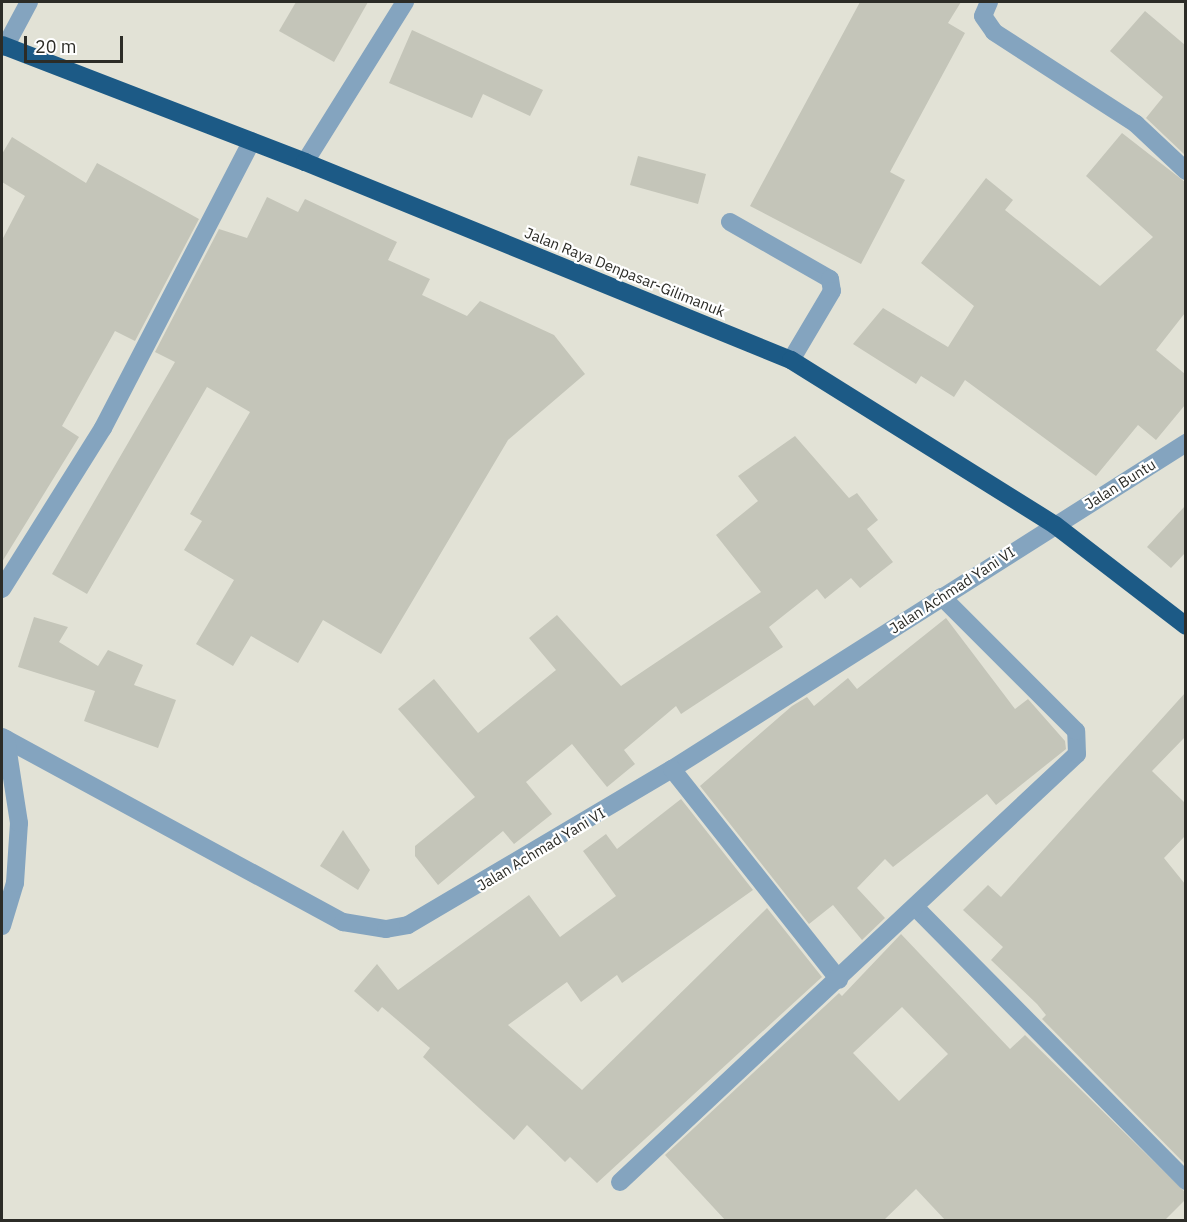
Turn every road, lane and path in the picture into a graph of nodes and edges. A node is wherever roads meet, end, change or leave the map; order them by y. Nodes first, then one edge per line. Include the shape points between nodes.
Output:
1 (29, 2) edge
2 (405, 2) edge
3 (989, 2) edge
4 (3, 46) edge
5 (252, 141) junction
6 (305, 162) junction
7 (1185, 171) edge
8 (730, 222) dead end
9 (791, 360) junction
10 (1185, 443) edge
11 (1054, 525) junction
12 (2, 589) edge
13 (942, 597) junction
14 (1185, 626) edge
15 (4, 738) edge
16 (672, 769) junction
17 (917, 909) junction
18 (2, 926) edge
19 (839, 980) junction
20 (1185, 1181) edge
21 (620, 1182) dead end

1 - 4 street
2 - 6 street
3 - 7 street via 982,16 994,32 1136,124
4 - 5 highway, Jalan Raya Denpasar-Gilimanuk
5 - 6 highway, Jalan Raya Denpasar-Gilimanuk
5 - 12 street via 103,428
6 - 9 highway, Jalan Raya Denpasar-Gilimanuk
8 - 9 street via 830,279 832,291
9 - 11 highway, Jalan Raya Denpasar-Gilimanuk
10 - 11 street, Jalan Buntu
11 - 13 street, Jalan Achmad Yani VI
11 - 14 highway, Jalan Raya Denpasar-Gilimanuk
13 - 16 street, Jalan Achmad Yani VI
13 - 17 street via 1076,731 1080,746
15 - 16 street, Jalan Achmad Yani VI via 343,922 386,929 432,915
15 - 18 street via 19,823 15,883
16 - 19 street
17 - 19 street
17 - 20 street
19 - 21 street

